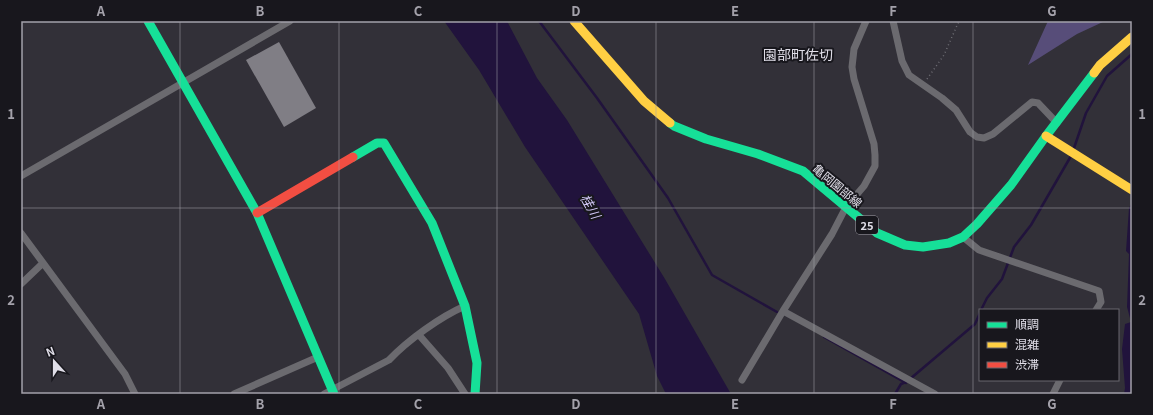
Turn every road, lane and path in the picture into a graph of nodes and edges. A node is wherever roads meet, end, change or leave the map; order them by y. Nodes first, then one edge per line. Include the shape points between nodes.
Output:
1 (148, 21) edge
2 (290, 21) edge
3 (574, 21) edge
4 (866, 21) edge
5 (893, 21) edge
6 (959, 21) edge
7 (1132, 37) edge
8 (183, 83) junction
9 (923, 86) junction
10 (1056, 122) junction
11 (1046, 136) junction
12 (21, 176) edge
13 (1132, 190) edge
14 (846, 207) junction
15 (258, 213) junction
16 (21, 233) edge
17 (963, 237) junction
18 (43, 262) junction
19 (21, 284) edge
20 (465, 306) junction
21 (1097, 309) edge
22 (783, 311) junction
23 (419, 335) junction
24 (318, 357) junction
25 (742, 380) dead end
26 (1060, 381) edge
27 (330, 393) edge
28 (135, 394) edge
29 (234, 394) edge
30 (465, 394) edge
31 (475, 394) edge
32 (935, 394) edge
33 (1053, 394) edge

1 - 8 street
2 - 8 street
3 - 14 street, 亀岡園部線 / 25 via 644,101 674,126 803,172
4 - 14 street via 854,49 852,67 874,144 875,166 864,186
5 - 9 street via 905,69
6 - 9 path via 944,55
7 - 10 street, 亀岡園部線 / 25 via 1100,65
8 - 12 street
8 - 15 street
9 - 10 street via 956,110 970,132 977,137 984,138 993,134 1032,102 1038,103
10 - 11 street, 亀岡園部線 / 25
11 - 13 street
11 - 17 street, 亀岡園部線 / 25 via 1011,185
14 - 17 street, 亀岡園部線 / 25 via 877,233 905,245 923,247 949,243
14 - 22 street via 832,234
15 - 20 street via 377,143 384,143 432,223
15 - 24 street
16 - 18 street
17 - 21 street via 979,250 1099,291 1101,302
18 - 19 street
18 - 28 street via 125,374
20 - 23 street via 446,315
20 - 31 street via 477,363
22 - 25 street
22 - 32 street
23 - 27 street via 397,351 390,360
23 - 30 street via 448,368
24 - 27 street
24 - 29 street
26 - 33 street

